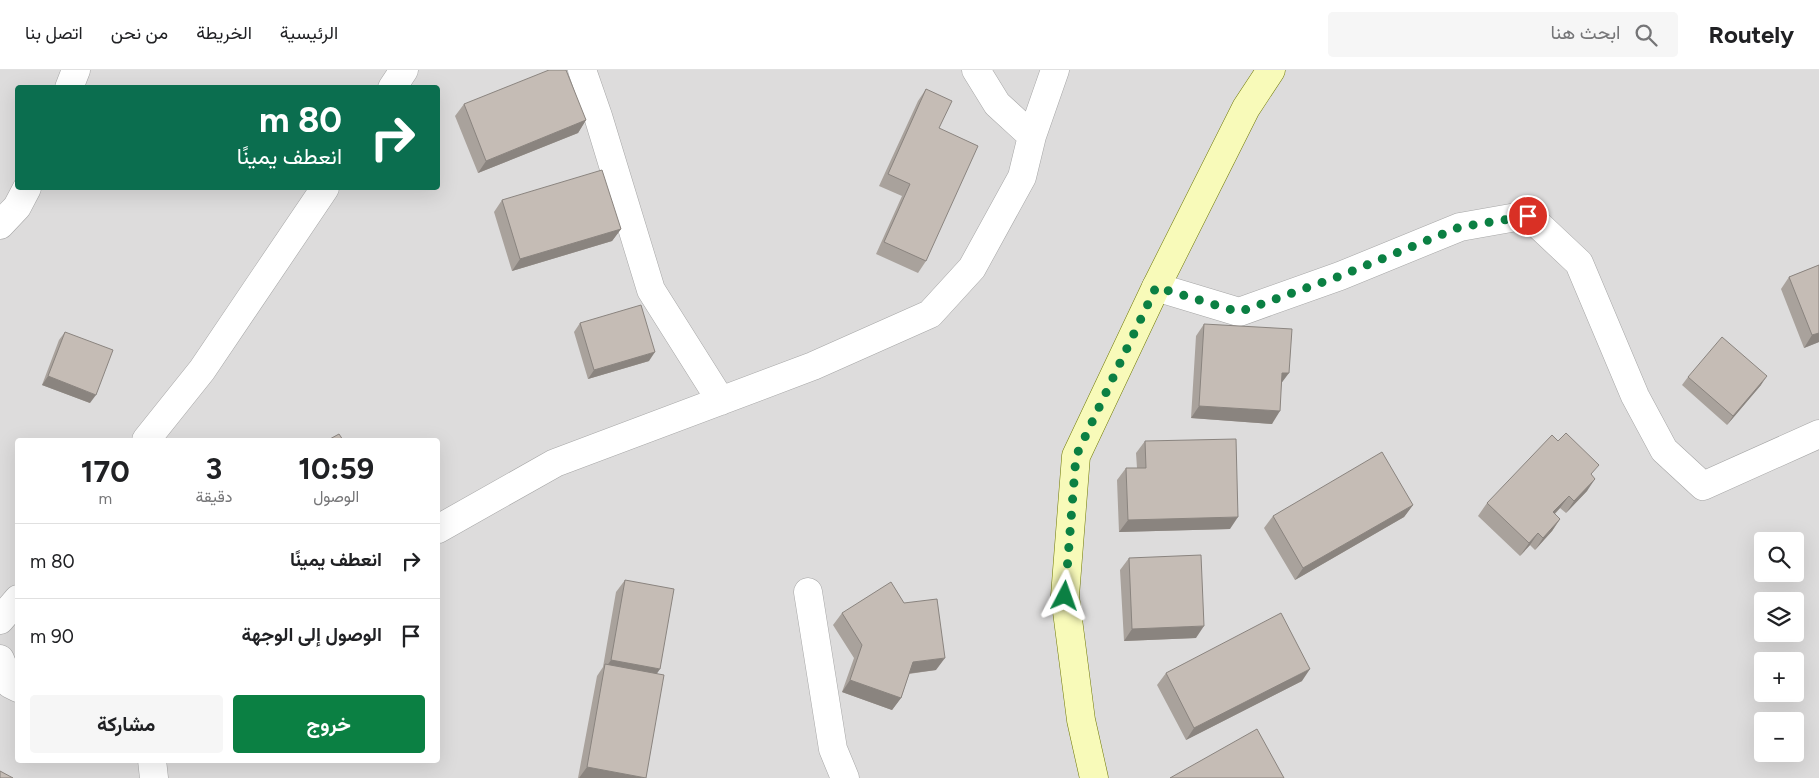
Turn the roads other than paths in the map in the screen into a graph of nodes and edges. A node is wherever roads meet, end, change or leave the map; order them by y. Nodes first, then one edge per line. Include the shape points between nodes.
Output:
1 (76, 70) edge
2 (378, 70) edge
3 (404, 70) edge
4 (582, 70) edge
5 (976, 70) edge
6 (1055, 70) edge
7 (1257, 70) edge
8 (1271, 70) edge
9 (70, 85) edge
10 (376, 85) edge
11 (394, 85) edge
12 (1246, 108) junction
13 (1032, 136) junction
14 (26, 190) edge
15 (324, 190) edge
16 (0, 225) edge
17 (1156, 287) junction
18 (720, 401) junction
19 (1819, 434) edge
20 (148, 438) edge
21 (440, 528) edge
22 (808, 592) dead end
23 (15, 602) edge
24 (0, 620) edge
25 (0, 659) edge
26 (15, 686) edge
27 (152, 763) edge
28 (154, 778) edge
29 (845, 778) edge
30 (1094, 778) edge

1 - 9 street
2 - 10 street
3 - 11 street
4 - 18 street via 650,290
5 - 13 street via 997,104
6 - 13 street
7 - 12 main road
8 - 12 main road
12 - 17 main road
13 - 18 street via 1022,178 972,268 930,314 813,366
14 - 16 street via 17,207
15 - 20 street via 202,370
17 - 19 street via 1239,312 1340,276 1460,227 1528,216 1579,263 1635,396 1664,450 1703,486
17 - 30 main road via 1076,456 1065,596 1081,720
18 - 21 street via 555,463
22 - 29 street via 833,749
23 - 24 street
25 - 26 street via 10,684
27 - 28 street

